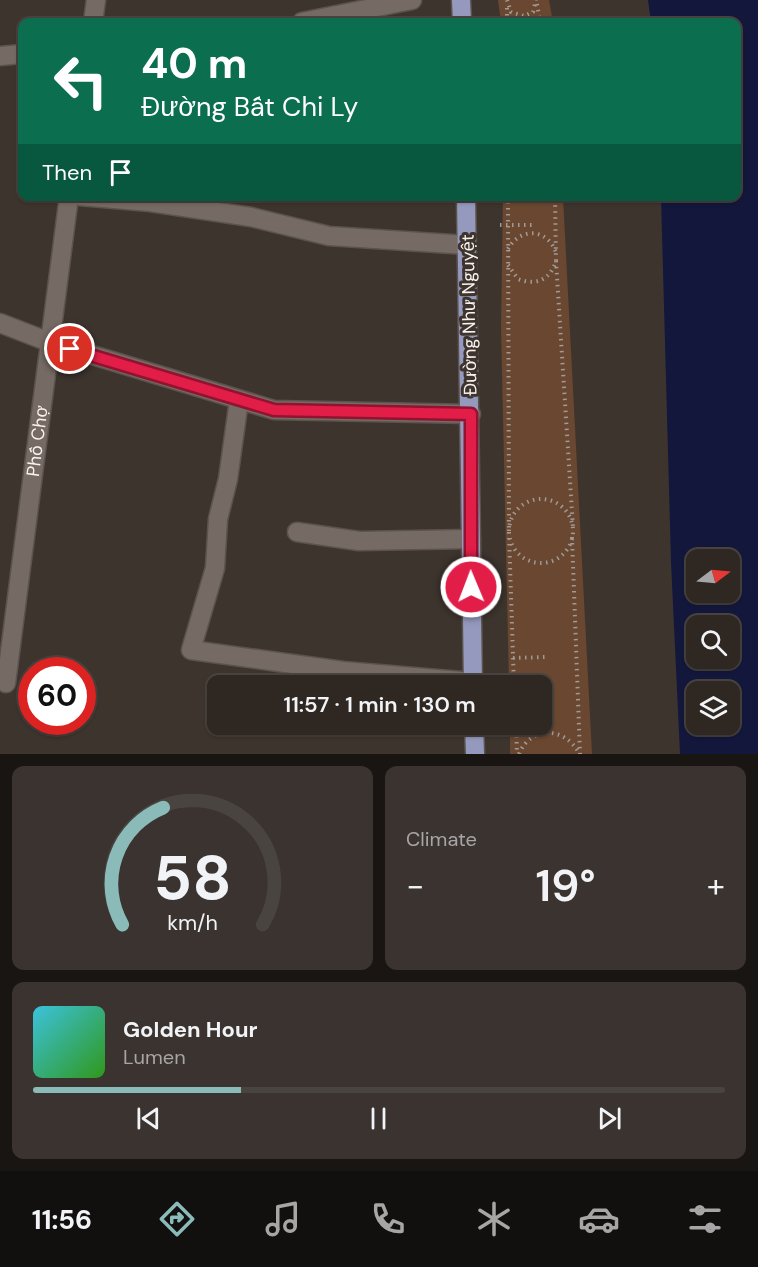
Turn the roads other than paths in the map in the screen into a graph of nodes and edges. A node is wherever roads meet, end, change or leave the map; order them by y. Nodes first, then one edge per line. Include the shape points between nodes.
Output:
1 (96, 0) edge
2 (412, 0) edge
3 (461, 0) edge
4 (94, 18) edge
5 (322, 18) edge
6 (462, 18) edge
7 (18, 54) edge
8 (0, 56) edge
9 (68, 201) edge
10 (138, 201) edge
11 (466, 201) edge
12 (467, 245) junction
13 (0, 323) edge
14 (50, 342) junction
15 (239, 400) junction
16 (471, 414) junction
17 (297, 532) dead end
18 (471, 539) junction
19 (383, 675) edge
20 (473, 675) edge
21 (6, 683) dead end
22 (474, 735) edge
23 (475, 754) edge

1 - 4 street
2 - 5 street
3 - 6 main road
7 - 8 street
9 - 14 street, Phố Chợ
10 - 12 street via 251,217 328,236
11 - 12 main road, Đường Như Nguyệt
12 - 16 main road, Đường Như Nguyệt
13 - 14 street
14 - 15 street
14 - 21 street, Phố Chợ
15 - 16 street via 274,410
15 - 19 street via 228,480 218,519 215,568 191,650
16 - 18 main road, Đường Như Nguyệt
17 - 18 street via 359,541
18 - 20 main road, Đường Như Nguyệt
22 - 23 main road

